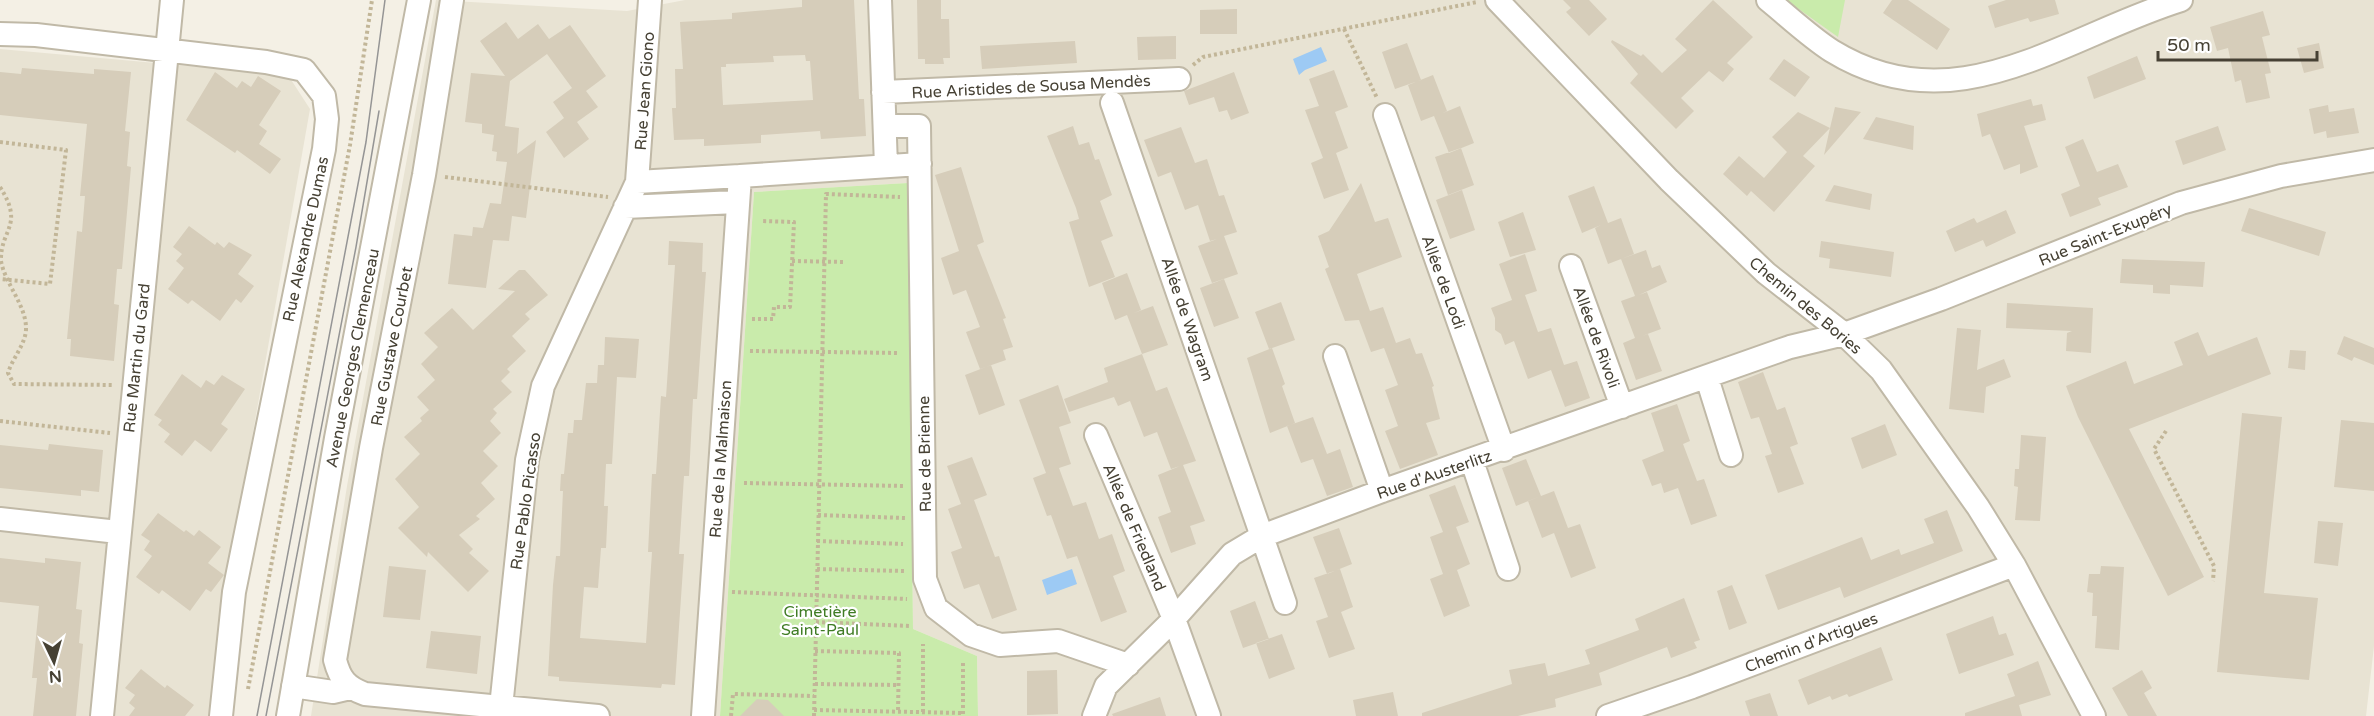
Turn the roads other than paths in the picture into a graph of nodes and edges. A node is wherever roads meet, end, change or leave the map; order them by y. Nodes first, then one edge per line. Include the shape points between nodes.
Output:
1 (172, 0) edge
2 (419, 0) edge
3 (452, 0) edge
4 (650, 0) edge
5 (880, 0) edge
6 (1768, 0) edge
7 (2181, 0) edge
8 (1488, 1) edge
9 (0, 34) edge
10 (168, 49) junction
11 (1179, 78) road end
12 (883, 92) junction
13 (1112, 103) dead end
14 (1385, 115) road end
15 (885, 126) junction
16 (2374, 160) edge
17 (920, 164) junction
18 (886, 166) junction
19 (740, 176) junction
20 (630, 196) junction
21 (737, 202) junction
22 (1571, 266) dead end
23 (1844, 334) junction
24 (1335, 356) dead end
25 (1707, 378) junction
26 (1622, 407) junction
27 (1096, 435) dead end
28 (1504, 450) junction
29 (1731, 455) dead end
30 (1472, 461) junction
31 (1382, 491) junction
32 (0, 519) edge
33 (118, 532) junction
34 (1262, 536) junction
35 (2014, 565) junction
36 (1508, 569) dead end
37 (1285, 603) dead end
38 (1174, 619) junction
39 (1128, 665) junction
40 (293, 686) junction
41 (350, 688) junction
42 (501, 707) junction
43 (102, 716) edge
44 (221, 716) edge
45 (288, 716) edge
46 (598, 716) edge
47 (703, 716) edge
48 (1094, 716) edge
49 (1209, 716) edge
50 (1608, 716) edge
51 (2094, 716) edge

1 - 10 street, Rue Martin du Gard
2 - 40 street, Avenue Georges Clemenceau
3 - 41 street, Rue Gustave Courbet via 424,175 338,634 335,660 340,677
4 - 20 street, Rue Jean Giono
5 - 12 street
6 - 7 street via 1832,51 1903,79 1930,82 1958,81 2010,69 2141,12
8 - 23 street, Chemin des Bories via 1766,273
9 - 10 street, Rue Alexandre Dumas
10 - 33 street, Rue Martin du Gard
10 - 44 street, Rue Alexandre Dumas via 304,70 324,96 327,119 234,592
11 - 12 street, Rue Aristides de Sousa Mendès
12 - 15 street
13 - 34 street, Allée de Wagram
14 - 28 street, Allée de Lodi
15 - 17 street, Rue de Brienne via 919,126
15 - 18 street
16 - 23 street, Rue Saint-Exupéry via 2281,176 2181,203
17 - 18 street
17 - 39 street, Rue de Brienne via 925,579 936,608 971,635 1000,645 1058,641
18 - 19 street
19 - 20 street
19 - 21 street, Rue de la Malmaison
20 - 21 street
20 - 42 street, Rue Pablo Picasso via 543,386 527,460
21 - 47 street, Rue de la Malmaison
22 - 26 street, Allée de Rivoli
23 - 25 street, Rue d'Austerlitz via 1790,347
23 - 35 street, Chemin des Bories via 1881,370
24 - 31 street
25 - 26 street, Rue d'Austerlitz
25 - 29 street
26 - 28 street, Rue d'Austerlitz
27 - 38 street, Allée de Friedland
28 - 30 street, Rue d'Austerlitz
30 - 31 street, Rue d'Austerlitz
30 - 36 street
31 - 34 street, Rue d'Austerlitz
32 - 33 street
33 - 43 street, Rue Martin du Gard
34 - 37 street, Allée de Wagram
34 - 38 street, Rue d'Austerlitz via 1232,554
35 - 50 street, Chemin d'Artigues
35 - 51 street, Chemin des Bories
38 - 39 street, Rue d'Austerlitz
38 - 49 street, Allée de Friedland
39 - 48 street, Rue d'Austerlitz via 1106,686
40 - 41 street via 333,693
40 - 45 street, Avenue Georges Clemenceau
41 - 42 street via 365,694
42 - 46 street

